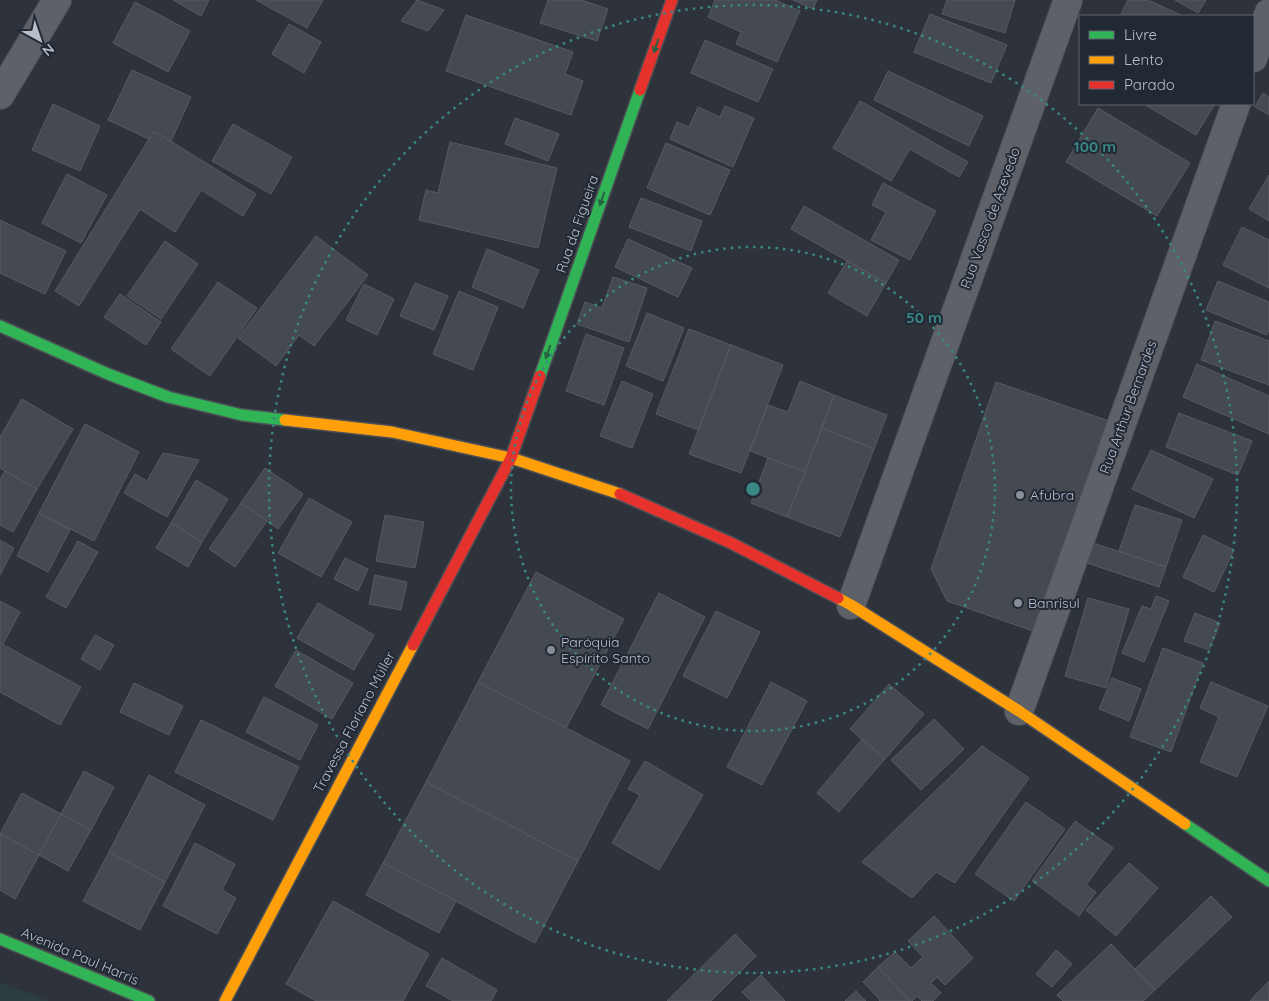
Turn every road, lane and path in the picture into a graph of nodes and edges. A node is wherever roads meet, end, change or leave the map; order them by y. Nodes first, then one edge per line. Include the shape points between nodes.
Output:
1 (57, 0) edge
2 (672, 0) edge
3 (1068, 0) edge
4 (1269, 13) edge
5 (1254, 55) edge
6 (0, 95) edge
7 (1236, 105) edge
8 (2, 331) edge
9 (511, 458) junction
10 (850, 605) junction
11 (1019, 711) junction
12 (1269, 881) edge
13 (0, 939) edge
14 (149, 1001) edge
15 (225, 1001) edge

1 - 6 street
2 -> 9 main road, Rua da Figueira
3 - 10 street, Rua Vasco de Azevedo
4 - 5 street
7 - 11 street, Rua Arthur Bernardes
8 - 9 main road via 168,397 242,415 392,432
9 - 10 main road via 612,491 731,542
9 - 15 main road, Travessa Floriano Müller
10 - 11 main road
11 - 12 main road
13 - 14 main road, Avenida Paul Harris

